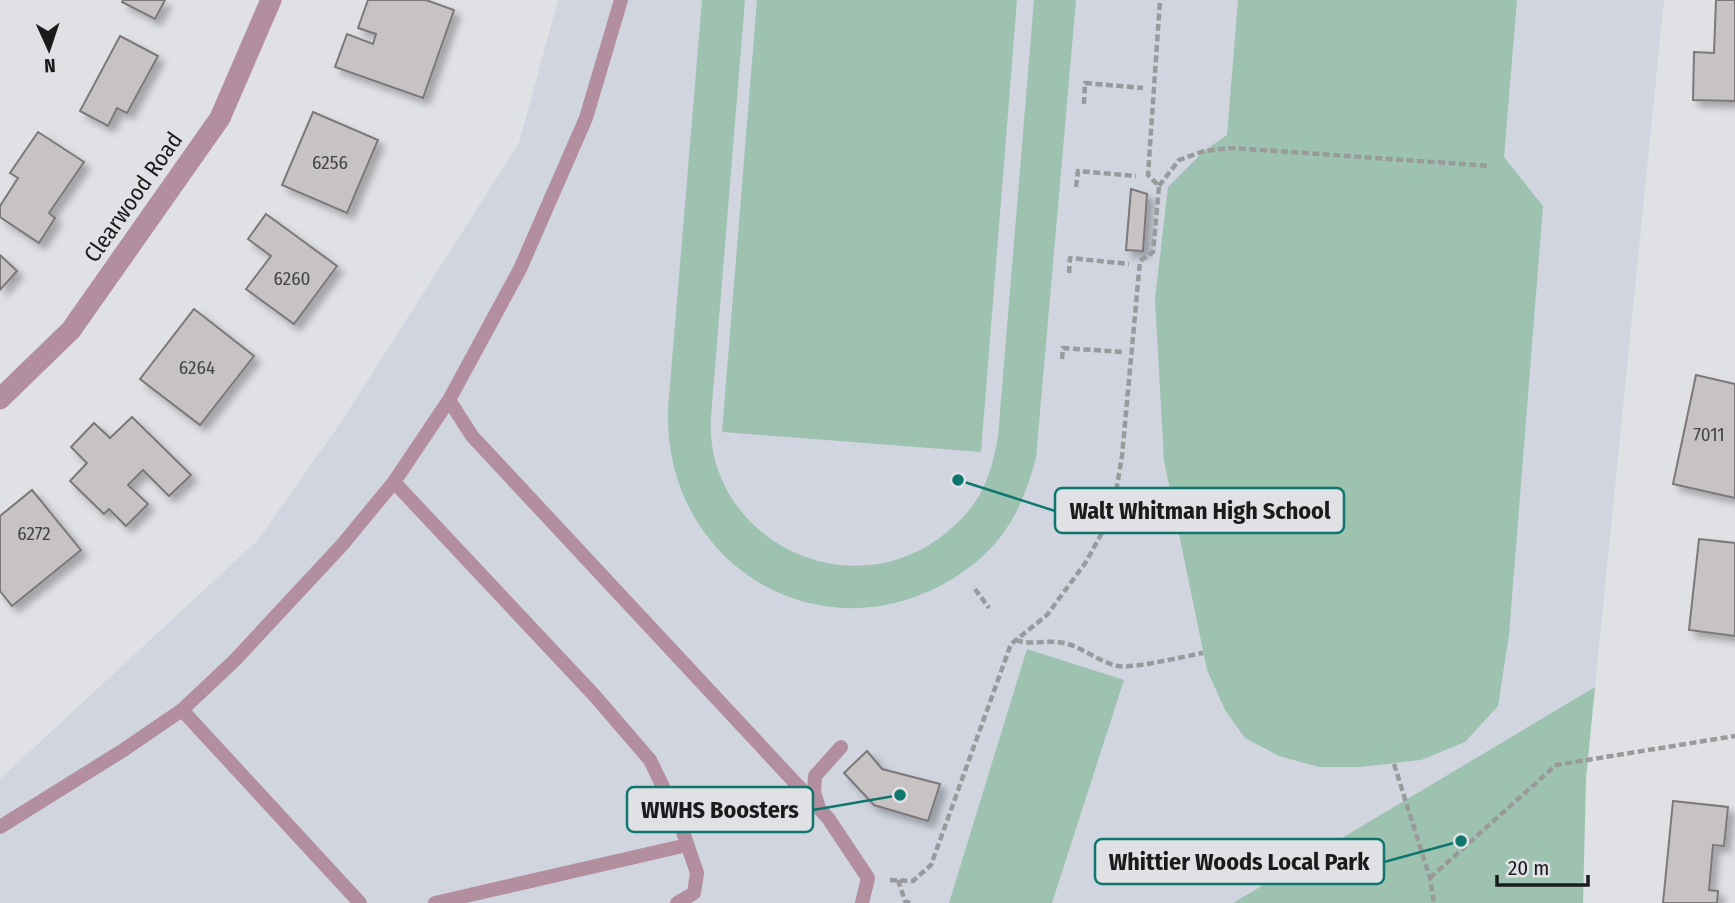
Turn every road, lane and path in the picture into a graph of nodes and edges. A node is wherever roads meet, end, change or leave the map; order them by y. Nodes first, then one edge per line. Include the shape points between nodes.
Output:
1 (271, 0) edge
2 (621, 0) edge
3 (1160, 0) edge
4 (1143, 89) dead end
5 (1084, 104) dead end
6 (1490, 166) dead end
7 (1136, 176) dead end
8 (1159, 186) junction
9 (1076, 187) dead end
10 (1129, 264) dead end
11 (1069, 273) dead end
12 (1122, 352) dead end
13 (1062, 359) dead end
14 (0, 398) edge
15 (449, 400) junction
16 (394, 482) junction
17 (975, 589) dead end
18 (989, 608) dead end
19 (1016, 640) junction
20 (1203, 653) dead end
21 (182, 710) junction
22 (1735, 736) edge
23 (841, 747) dead end
24 (1394, 764) dead end
25 (820, 810) junction
26 (0, 827) edge
27 (687, 845) junction
28 (868, 878) junction
29 (1430, 878) junction
30 (898, 880) junction
31 (360, 903) edge
32 (435, 903) edge
33 (677, 903) edge
34 (862, 903) edge
35 (910, 903) edge
36 (1434, 903) edge

1 - 14 street, Clearwood Road via 220,118 71,330
2 - 15 lane via 586,118 520,269
3 - 8 path via 1148,175
4 - 5 path via 1085,83
6 - 8 path via 1233,148 1179,160
7 - 9 path via 1078,171
8 - 19 path via 1153,252 1140,261 1116,492 1104,529 1086,562 1047,615
10 - 11 path via 1070,258
12 - 13 path via 1063,348
15 - 16 lane
15 - 25 lane via 472,436
16 - 21 lane via 342,545
16 - 27 lane via 650,760
17 - 18 path
19 - 20 path via 1029,645 1054,641 1074,645 1121,667
19 - 30 path via 931,865 913,881
21 - 26 lane
21 - 31 lane
22 - 29 path via 1556,765
23 - 25 lane via 815,776
24 - 29 path
25 - 28 lane
27 - 32 lane
27 - 33 lane via 697,873 694,893
28 - 30 path
28 - 34 lane
29 - 36 path
30 - 35 path via 905,901

